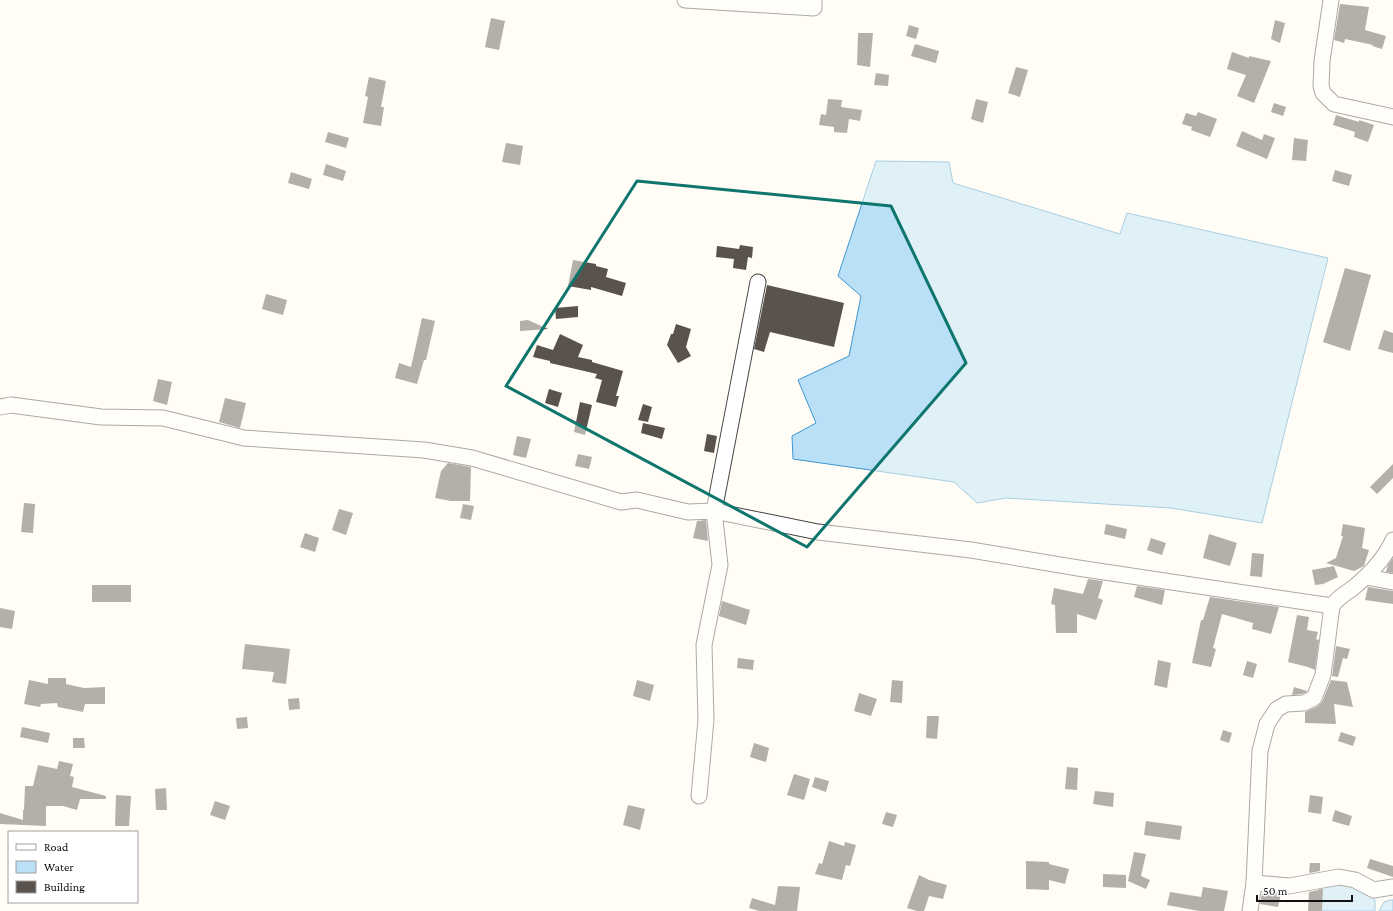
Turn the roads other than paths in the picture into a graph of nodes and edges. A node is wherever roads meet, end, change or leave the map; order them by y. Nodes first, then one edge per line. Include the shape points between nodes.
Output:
1 (685, 0) edge
2 (814, 0) edge
3 (1331, 0) edge
4 (1393, 117) edge
5 (758, 282) dead end
6 (0, 407) edge
7 (714, 511) junction
8 (1393, 540) edge
9 (1366, 577) junction
10 (1393, 582) edge
11 (1332, 606) junction
12 (699, 796) dead end
13 (1254, 883) junction
14 (1393, 887) edge
15 (1250, 911) edge

1 - 2 street via 814,8
3 - 4 street via 1322,61 1323,93 1334,104
5 - 7 street
6 - 7 street via 11,405 101,417 163,418 244,438 424,450 472,458 621,502 637,500 688,512
7 - 11 street via 818,532 971,550
7 - 12 street via 720,565 704,645 706,720
8 - 9 street
9 - 10 street
9 - 11 street
11 - 13 street via 1322,675 1314,698 1304,703 1286,704 1277,709 1268,724 1260,751
13 - 14 street via 1289,886 1339,877 1355,880 1374,890
13 - 15 street

